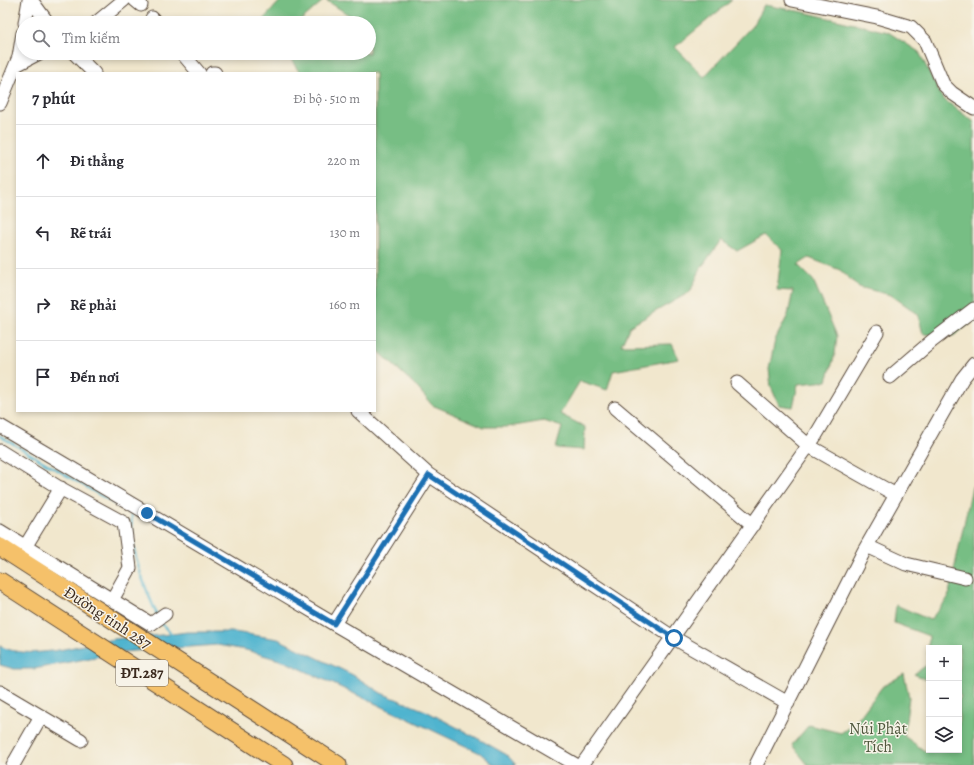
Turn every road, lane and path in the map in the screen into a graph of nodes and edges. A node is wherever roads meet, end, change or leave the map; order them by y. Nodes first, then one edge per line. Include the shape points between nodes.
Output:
1 (30, 0) edge
2 (124, 0) edge
3 (792, 0) edge
4 (27, 16) edge
5 (43, 16) edge
6 (105, 16) edge
7 (17, 60) edge
8 (26, 60) edge
9 (81, 60) edge
10 (188, 60) edge
11 (16, 65) junction
12 (93, 72) edge
13 (198, 72) edge
14 (0, 103) edge
15 (974, 108) edge
16 (974, 309) edge
17 (877, 332) dead end
18 (974, 364) edge
19 (890, 377) dead end
20 (737, 383) dead end
21 (615, 408) dead end
22 (359, 412) edge
23 (0, 426) edge
24 (809, 446) junction
25 (0, 451) edge
26 (429, 475) junction
27 (60, 488) junction
28 (896, 495) junction
29 (753, 525) junction
30 (0, 531) edge
31 (867, 546) junction
32 (0, 547) edge
33 (25, 547) junction
34 (965, 578) dead end
35 (0, 582) edge
36 (112, 600) junction
37 (165, 614) dead end
38 (152, 623) junction
39 (334, 624) junction
40 (135, 634) junction
41 (674, 638) junction
42 (0, 692) edge
43 (788, 703) junction
44 (41, 716) junction
45 (81, 740) dead end
46 (13, 765) edge
47 (284, 765) edge
48 (338, 765) edge
49 (576, 765) edge
50 (582, 765) edge
51 (756, 765) edge

1 - 4 street
1 - 5 street
2 - 6 street
3 - 15 street via 877,17 911,27 925,42 944,84 952,93
7 - 11 street
8 - 11 street
9 - 12 street
10 - 13 street
11 - 14 street
16 - 19 street
17 - 24 street
18 - 28 street via 962,379
20 - 24 street
21 - 29 street
22 - 26 street
23 - 39 street
24 - 28 street
24 - 29 street
25 - 27 street
26 - 39 street
26 - 41 street
27 - 33 street
27 - 36 street via 124,523 130,568
28 - 31 street
29 - 41 street
30 - 33 street
31 - 34 street via 906,564
31 - 43 street
32 - 40 main road, Đường tỉnh 287 / ĐT.287
33 - 36 street
35 - 47 main road, Đường tỉnh 287 / ĐT.287
36 - 38 street
37 - 38 street
38 - 40 street
39 - 49 street
40 - 48 main road, Đường tỉnh 287 / ĐT.287
41 - 43 street
41 - 50 street
42 - 44 street
43 - 51 street
44 - 45 street
44 - 46 street

